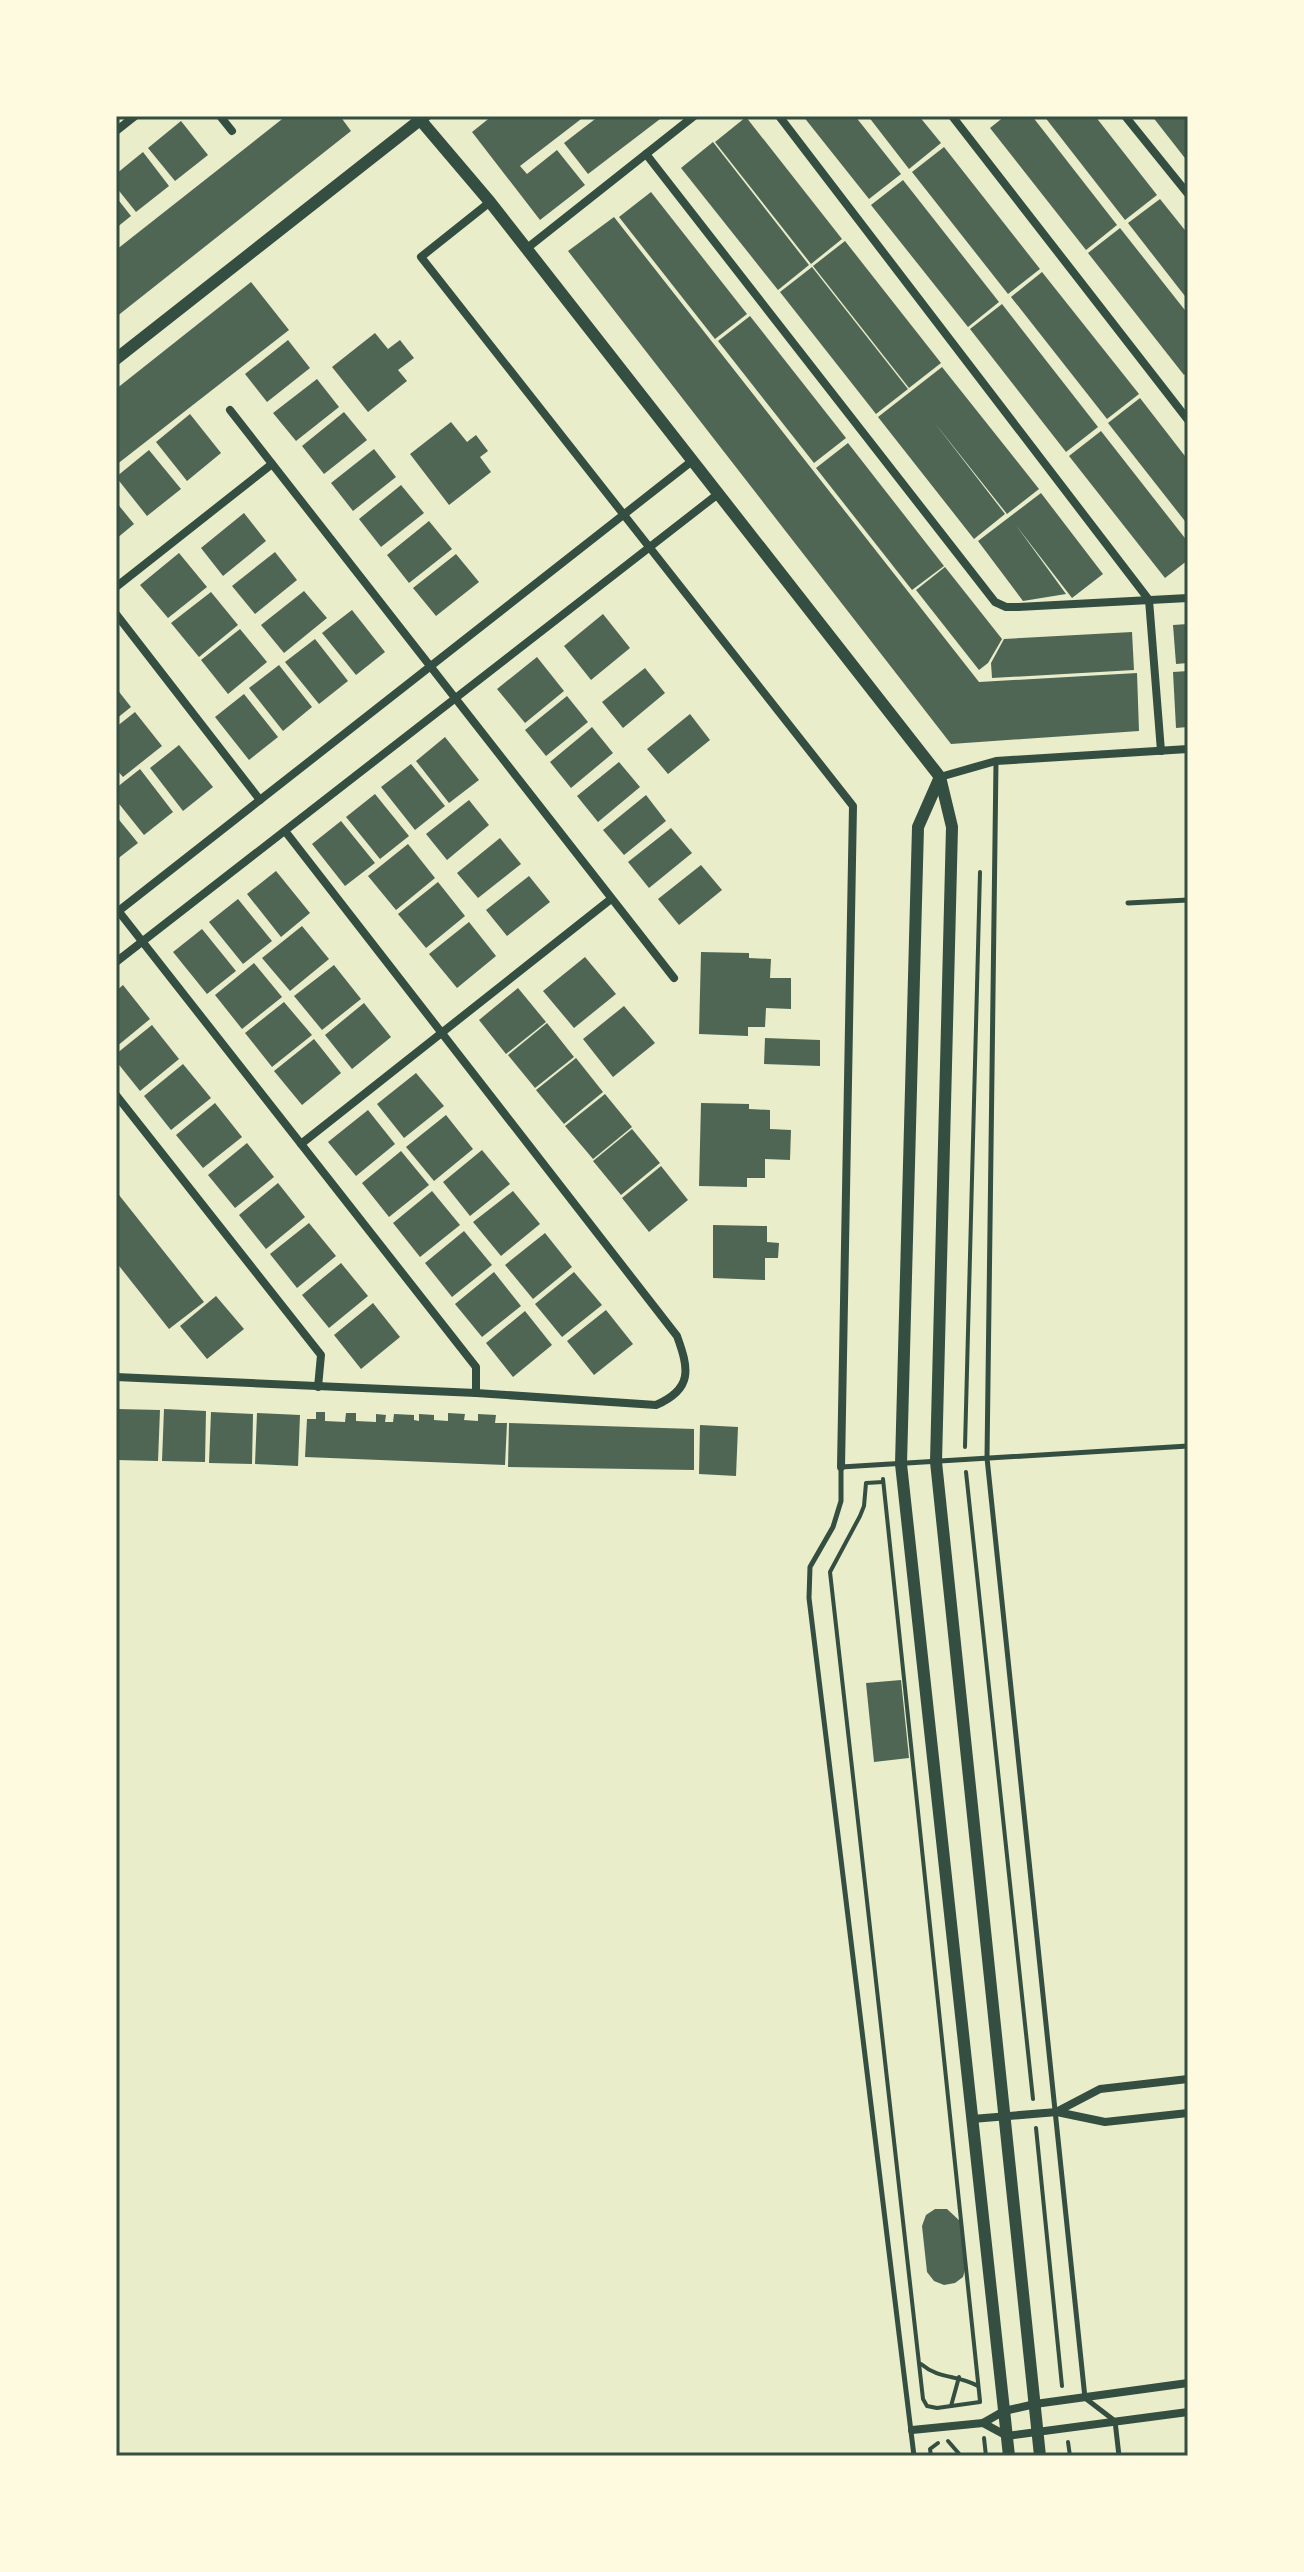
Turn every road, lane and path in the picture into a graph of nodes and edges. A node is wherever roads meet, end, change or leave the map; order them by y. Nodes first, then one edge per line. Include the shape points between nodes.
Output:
1 (135, 116) edge
2 (220, 116) edge
3 (694, 116) edge
4 (779, 116) edge
5 (952, 116) edge
6 (1125, 116) edge
7 (421, 117) edge
8 (116, 131) edge
9 (232, 131) dead end
10 (646, 154) junction
11 (1188, 194) edge
12 (490, 202) junction
13 (526, 249) junction
14 (116, 359) edge
15 (230, 410) dead end
16 (1188, 420) edge
17 (692, 461) junction
18 (272, 464) junction
19 (718, 494) junction
20 (624, 514) junction
21 (650, 547) junction
22 (116, 587) edge
23 (1188, 598) edge
24 (1149, 600) junction
25 (116, 614) edge
26 (430, 666) junction
27 (455, 698) junction
28 (1188, 749) edge
29 (1161, 751) junction
30 (996, 761) junction
31 (940, 777) junction
32 (260, 800) junction
33 (285, 831) junction
34 (611, 899) junction
35 (1188, 900) edge
36 (1128, 903) dead end
37 (117, 910) edge
38 (143, 942) junction
39 (116, 962) edge
40 (674, 978) dead end
41 (441, 1033) junction
42 (116, 1095) edge
43 (301, 1144) junction
44 (116, 1377) edge
45 (318, 1387) junction
46 (476, 1393) junction
47 (1188, 1446) edge
48 (987, 1458) junction
49 (936, 1462) junction
50 (901, 1464) junction
51 (841, 1467) junction
52 (881, 1469) dead end
53 (883, 1482) junction
54 (1188, 2079) edge
55 (1057, 2112) junction
56 (1188, 2113) edge
57 (1005, 2116) junction
58 (972, 2119) junction
59 (919, 2362) junction
60 (959, 2377) junction
61 (1188, 2383) edge
62 (979, 2386) junction
63 (1085, 2398) junction
64 (980, 2402) junction
65 (1035, 2404) junction
66 (951, 2407) junction
67 (1004, 2411) junction
68 (1188, 2412) edge
69 (1115, 2421) junction
70 (983, 2423) junction
71 (912, 2430) junction
72 (1038, 2431) junction
73 (1007, 2436) junction
74 (972, 2439) dead end
75 (960, 2440) dead end
76 (948, 2441) junction
77 (914, 2456) edge
78 (931, 2456) edge
79 (961, 2456) edge
80 (986, 2456) edge
81 (1009, 2456) edge
82 (1040, 2456) edge
83 (1119, 2456) edge

1 - 8 street
2 - 9 street
3 - 10 street
4 - 24 street
5 - 16 street
6 - 11 street
7 - 12 street
7 - 14 street
10 - 13 street
10 - 24 street via 995,602 1018,607
12 - 13 street
12 - 20 street via 421,257
13 - 17 street
15 - 18 street
17 - 19 street
17 - 20 street
18 - 22 street
18 - 26 street
19 - 21 street
19 - 31 street
20 - 21 street
20 - 26 street
21 - 27 street
21 - 51 street via 853,806
23 - 24 street
24 - 29 street
25 - 32 street
26 - 27 street
26 - 32 street
27 - 33 street
27 - 34 street
28 - 29 street
29 - 30 street
30 - 31 street
30 - 48 lane
31 - 49 street via 952,827
31 - 50 street via 918,827
32 - 37 street
33 - 38 street
33 - 41 street
34 - 40 street
34 - 41 street
35 - 36 lane
37 - 38 street
38 - 39 street
38 - 43 street
41 - 43 street
41 - 46 street via 677,1336 687,1362 683,1385 656,1405
42 - 45 street via 321,1355
43 - 46 street via 476,1367
44 - 45 street
45 - 46 street
47 - 48 lane
48 - 49 lane
48 - 55 lane
49 - 50 lane
49 - 57 street
50 - 51 lane
50 - 58 street
51 - 71 lane via 841,1501 810,1567 809,1598
52 - 53 path
53 - 59 path via 866,1483 860,1516 830,1572
53 - 62 path
54 - 55 street via 1100,2089
55 - 56 street via 1105,2122
55 - 57 street
55 - 63 lane
57 - 58 street
57 - 65 street
58 - 67 street
59 - 60 path via 932,2373
59 - 66 path via 927,2406
60 - 62 path
60 - 66 path
61 - 63 street
62 - 64 path
63 - 65 street
63 - 69 lane
64 - 66 path
64 - 70 path
65 - 67 street
65 - 72 street
67 - 70 street
67 - 73 street
68 - 69 street
69 - 72 street
69 - 83 lane
70 - 71 street
70 - 73 street
71 - 77 lane
72 - 73 street
72 - 82 street
73 - 81 street
74 - 80 path via 984,2438
75 - 76 path
76 - 78 path via 933,2444
76 - 79 path

